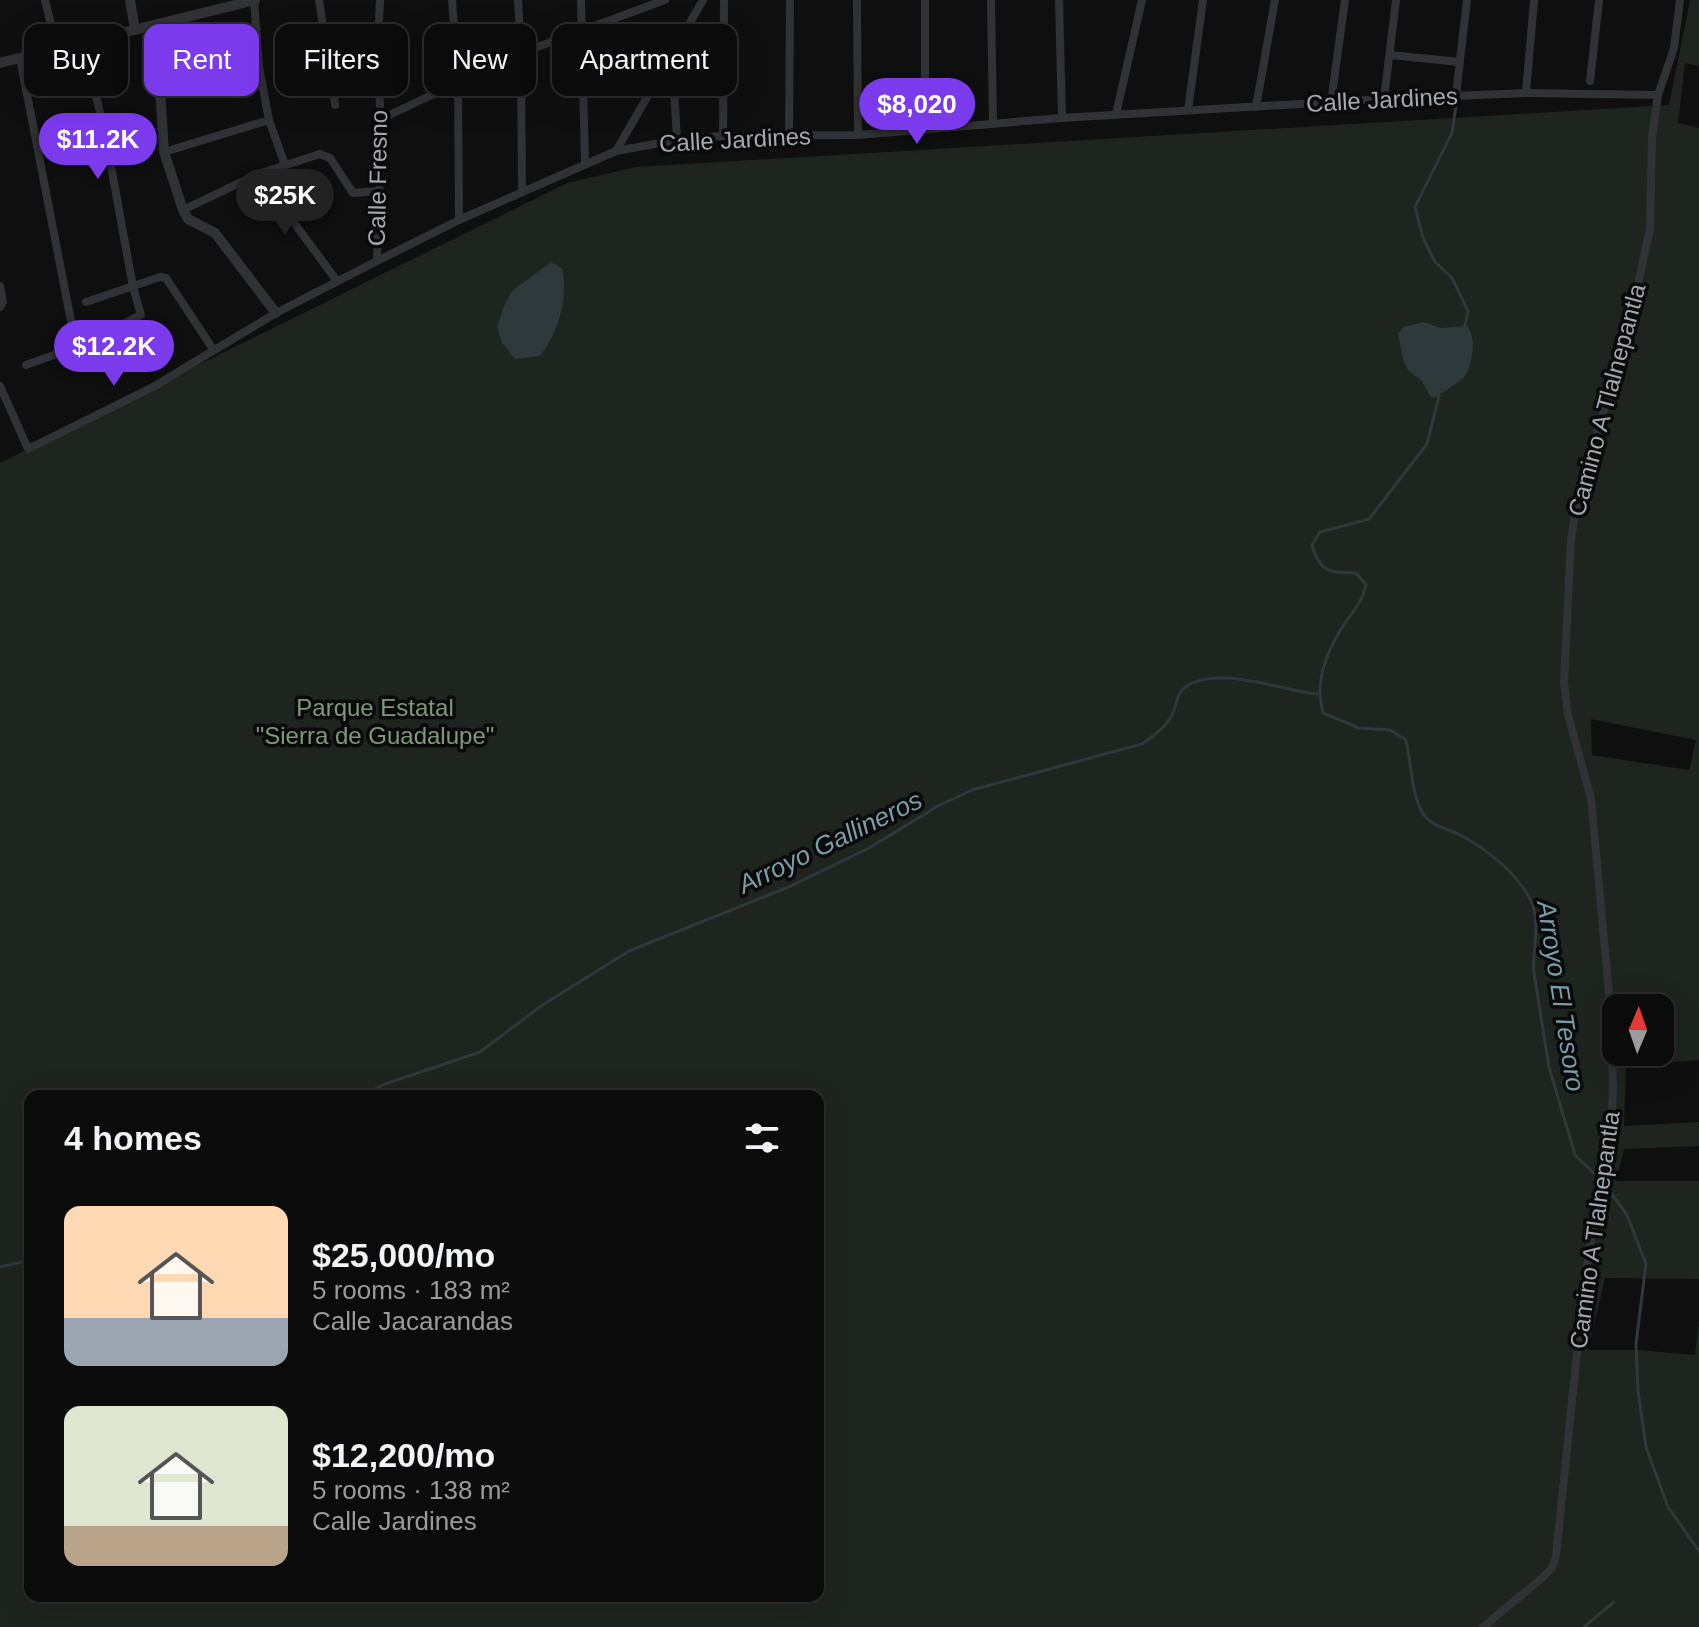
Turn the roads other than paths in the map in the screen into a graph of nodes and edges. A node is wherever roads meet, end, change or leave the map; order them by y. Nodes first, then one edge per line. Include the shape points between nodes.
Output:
1 (45, 0) edge
2 (130, 0) edge
3 (254, 0) edge
4 (319, 0) edge
5 (380, 0) edge
6 (452, 0) edge
7 (518, 0) edge
8 (581, 0) edge
9 (665, 0) edge
10 (703, 0) edge
11 (724, 0) edge
12 (790, 0) edge
13 (857, 0) edge
14 (925, 0) edge
15 (991, 0) edge
16 (1059, 0) edge
17 (1142, 0) edge
18 (1203, 0) edge
19 (1275, 0) edge
20 (1345, 0) edge
21 (1396, 0) edge
22 (1467, 0) edge
23 (1534, 0) edge
24 (1599, 0) edge
25 (1680, 0) edge
26 (51, 24) edge
27 (160, 24) edge
28 (256, 24) edge
29 (454, 24) edge
30 (519, 24) edge
31 (583, 24) edge
32 (597, 24) edge
33 (689, 24) edge
34 (144, 28) edge
35 (135, 30) junction
36 (128, 32) edge
37 (1390, 55) junction
38 (24, 57) edge
39 (20, 58) junction
40 (1460, 62) junction
41 (0, 63) edge
42 (259, 67) edge
43 (1590, 81) dead end
44 (1526, 93) junction
45 (1456, 95) junction
46 (1658, 95) junction
47 (96, 96) edge
48 (160, 96) edge
49 (428, 96) edge
50 (458, 96) edge
51 (521, 96) edge
52 (584, 96) edge
53 (648, 96) edge
54 (674, 96) edge
55 (1384, 99) junction
56 (1331, 102) junction
57 (335, 105) dead end
58 (1256, 107) junction
59 (1188, 110) junction
60 (1116, 114) junction
61 (1062, 118) junction
62 (381, 119) junction
63 (269, 120) junction
64 (993, 124) junction
65 (925, 129) junction
66 (789, 135) junction
67 (858, 135) junction
68 (723, 136) junction
69 (677, 140) junction
70 (616, 151) junction
71 (164, 152) junction
72 (585, 163) junction
73 (285, 165) junction
74 (258, 174) junction
75 (380, 191) junction
76 (522, 192) junction
77 (183, 210) junction
78 (459, 220) junction
79 (377, 261) junction
80 (337, 281) junction
81 (0, 286) edge
82 (133, 287) junction
83 (86, 302) dead end
84 (1, 306) edge
85 (276, 313) junction
86 (76, 347) junction
87 (213, 349) junction
88 (26, 365) dead end
89 (0, 386) edge
90 (1483, 1627) edge

1 - 26 street
2 - 35 street
3 - 27 street
3 - 28 street
4 - 57 street
5 - 62 street, Calle Fresno
6 - 29 street
7 - 30 street
8 - 31 street
9 - 32 street
10 - 33 street
11 - 68 street
12 - 66 street
13 - 67 street
14 - 65 street
15 - 64 street
16 - 61 street
17 - 60 street
18 - 59 street
19 - 58 street
20 - 56 street
21 - 37 street
22 - 40 street
23 - 44 street
24 - 43 street
25 - 46 street, Camino A Tlalnepantla via 1674,48
34 - 35 street
35 - 36 street
37 - 40 street
37 - 55 street
38 - 39 street
39 - 41 street
39 - 86 street
40 - 45 street
42 - 63 street
44 - 45 street, Calle Jardines
44 - 46 street, Calle Jardines
45 - 55 street, Calle Jardines
46 - 90 street, Camino A Tlalnepantla via 1650,229 1571,539 1564,682 1591,798 1611,1015 1612,1109 1584,1285 1556,1556 1552,1568
47 - 82 street
48 - 71 street
49 - 62 street
50 - 78 street
51 - 76 street
52 - 72 street
53 - 70 street
54 - 69 street
55 - 56 street, Calle Jardines
56 - 58 street, Calle Jardines
58 - 59 street, Calle Jardines
59 - 60 street, Calle Jardines
60 - 61 street, Calle Jardines
61 - 64 street, Calle Jardines
62 - 75 street, Calle Fresno
63 - 71 street
63 - 73 street
64 - 65 street, Calle Jardines
65 - 67 street, Calle Jardines
66 - 67 street, Calle Jardines
66 - 68 street, Calle Jardines
68 - 69 street, Calle Jardines
69 - 70 street, Calle Jardines
70 - 72 street, Calle Jardines
71 - 77 street
72 - 76 street, Calle Jardines
73 - 74 street
73 - 75 street via 326,155 353,193
74 - 77 street
74 - 80 street
75 - 79 street, Calle Fresno
76 - 78 street, Calle Jardines
77 - 85 street via 188,219 215,233
78 - 79 street, Calle Jardines
79 - 80 street, Calle Jardines
80 - 85 street, Calle Jardines
81 - 84 street
82 - 83 street
82 - 86 street via 141,315
82 - 87 street via 166,278
85 - 87 street, Calle Jardines
86 - 88 street
87 - 89 street, Calle Jardines via 153,387 28,449

